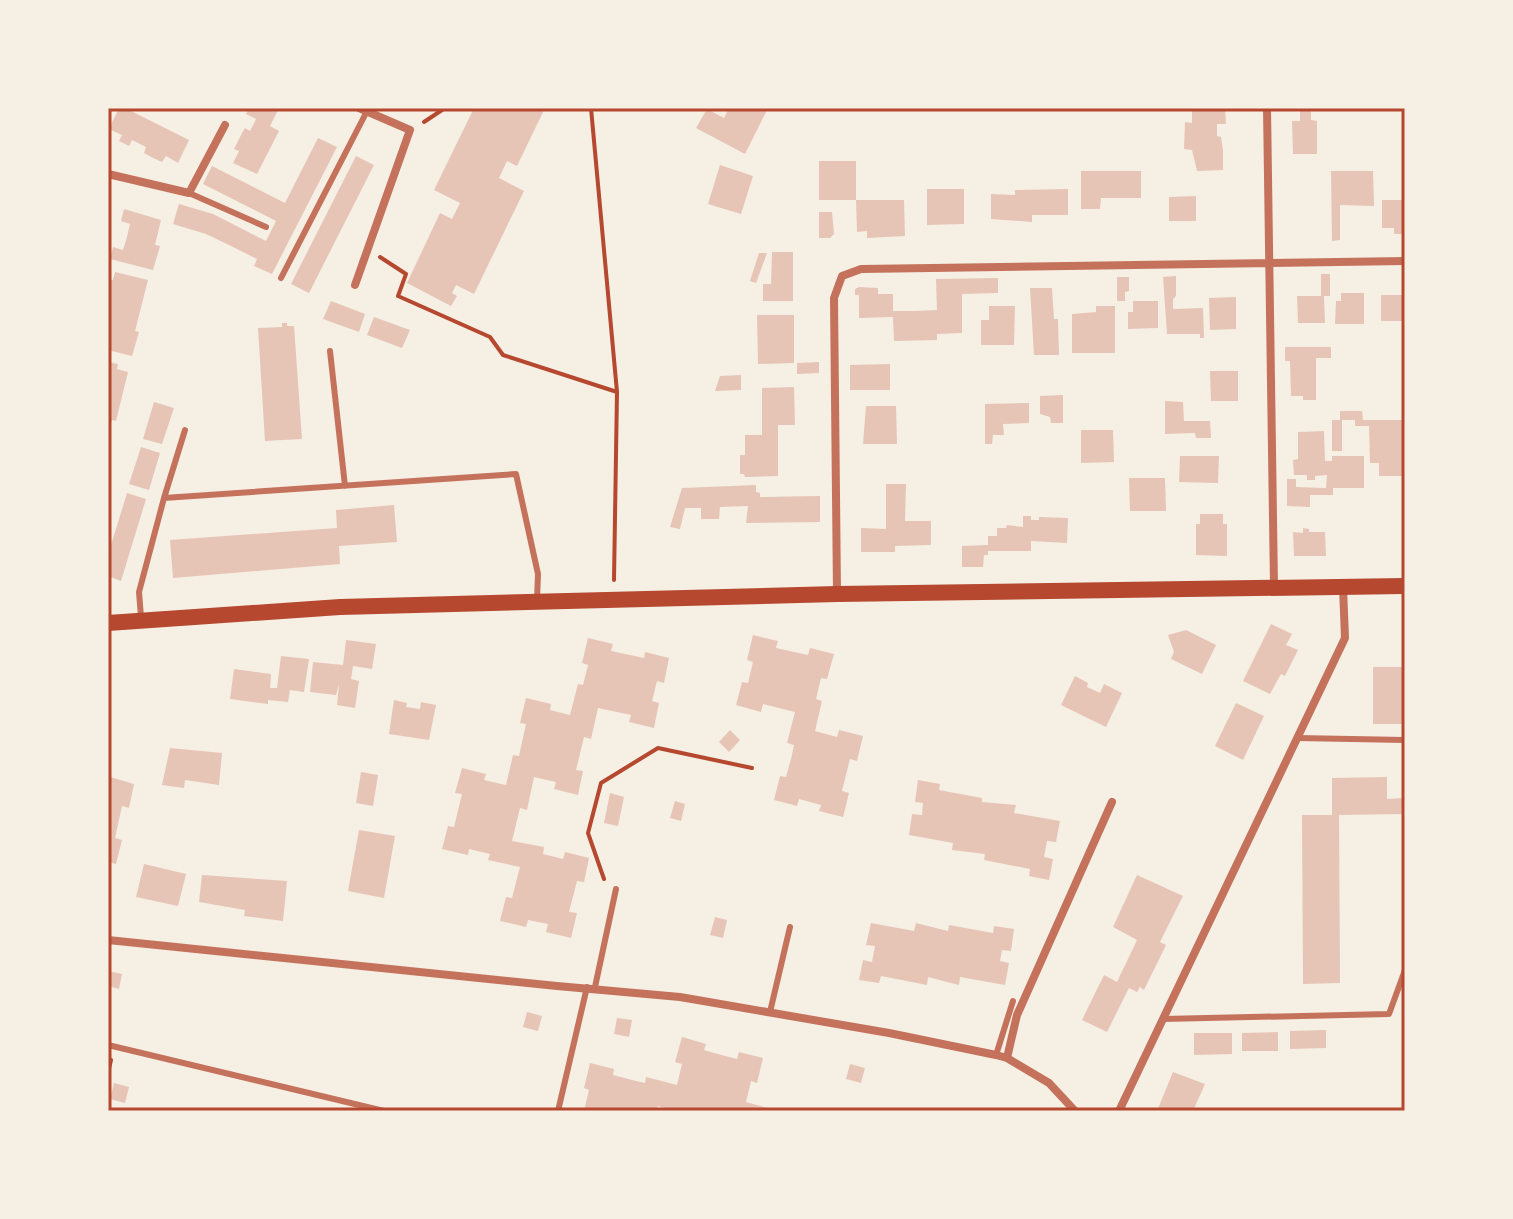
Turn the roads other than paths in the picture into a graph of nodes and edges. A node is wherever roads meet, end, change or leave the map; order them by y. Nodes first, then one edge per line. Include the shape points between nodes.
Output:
1 (1267, 108) edge
2 (362, 110) edge
3 (225, 125) dead end
4 (108, 174) edge
5 (189, 193) junction
6 (266, 227) dead end
7 (1405, 261) edge
8 (1268, 263) junction
9 (281, 278) dead end
10 (355, 285) dead end
11 (330, 351) dead end
12 (185, 430) dead end
13 (345, 486) junction
14 (164, 498) junction
15 (1274, 586) junction
16 (1405, 586) edge
17 (1343, 587) junction
18 (837, 594) junction
19 (537, 601) junction
20 (142, 621) junction
21 (108, 623) edge
22 (1297, 738) junction
23 (1405, 740) edge
24 (1112, 802) dead end
25 (616, 889) dead end
26 (790, 927) dead end
27 (108, 940) edge
28 (1405, 970) edge
29 (591, 987) junction
30 (1013, 1001) dead end
31 (770, 1012) junction
32 (1163, 1019) junction
33 (108, 1045) edge
34 (996, 1055) junction
35 (1007, 1058) junction
36 (384, 1111) edge
37 (558, 1111) edge
38 (1075, 1111) edge
39 (1119, 1111) edge

1 - 8 street
2 - 9 lane
2 - 10 street via 410,130
3 - 5 street
4 - 5 street
5 - 6 lane
7 - 8 street
8 - 15 street
8 - 18 street via 861,269 842,276 834,298
11 - 13 lane
12 - 14 lane
13 - 14 lane
13 - 19 lane via 516,474 538,574
14 - 20 lane via 139,592
15 - 17 main road
15 - 18 main road
16 - 17 main road
17 - 22 street via 1345,638
18 - 19 main road
19 - 20 main road
20 - 21 main road
22 - 23 lane
22 - 32 street
24 - 35 street via 1017,1015
25 - 29 lane
26 - 31 lane
27 - 29 street
28 - 32 lane via 1389,1014
29 - 31 street
29 - 37 lane
30 - 34 lane
31 - 34 street
32 - 39 street
33 - 36 lane
34 - 35 street
35 - 38 street via 1049,1083

